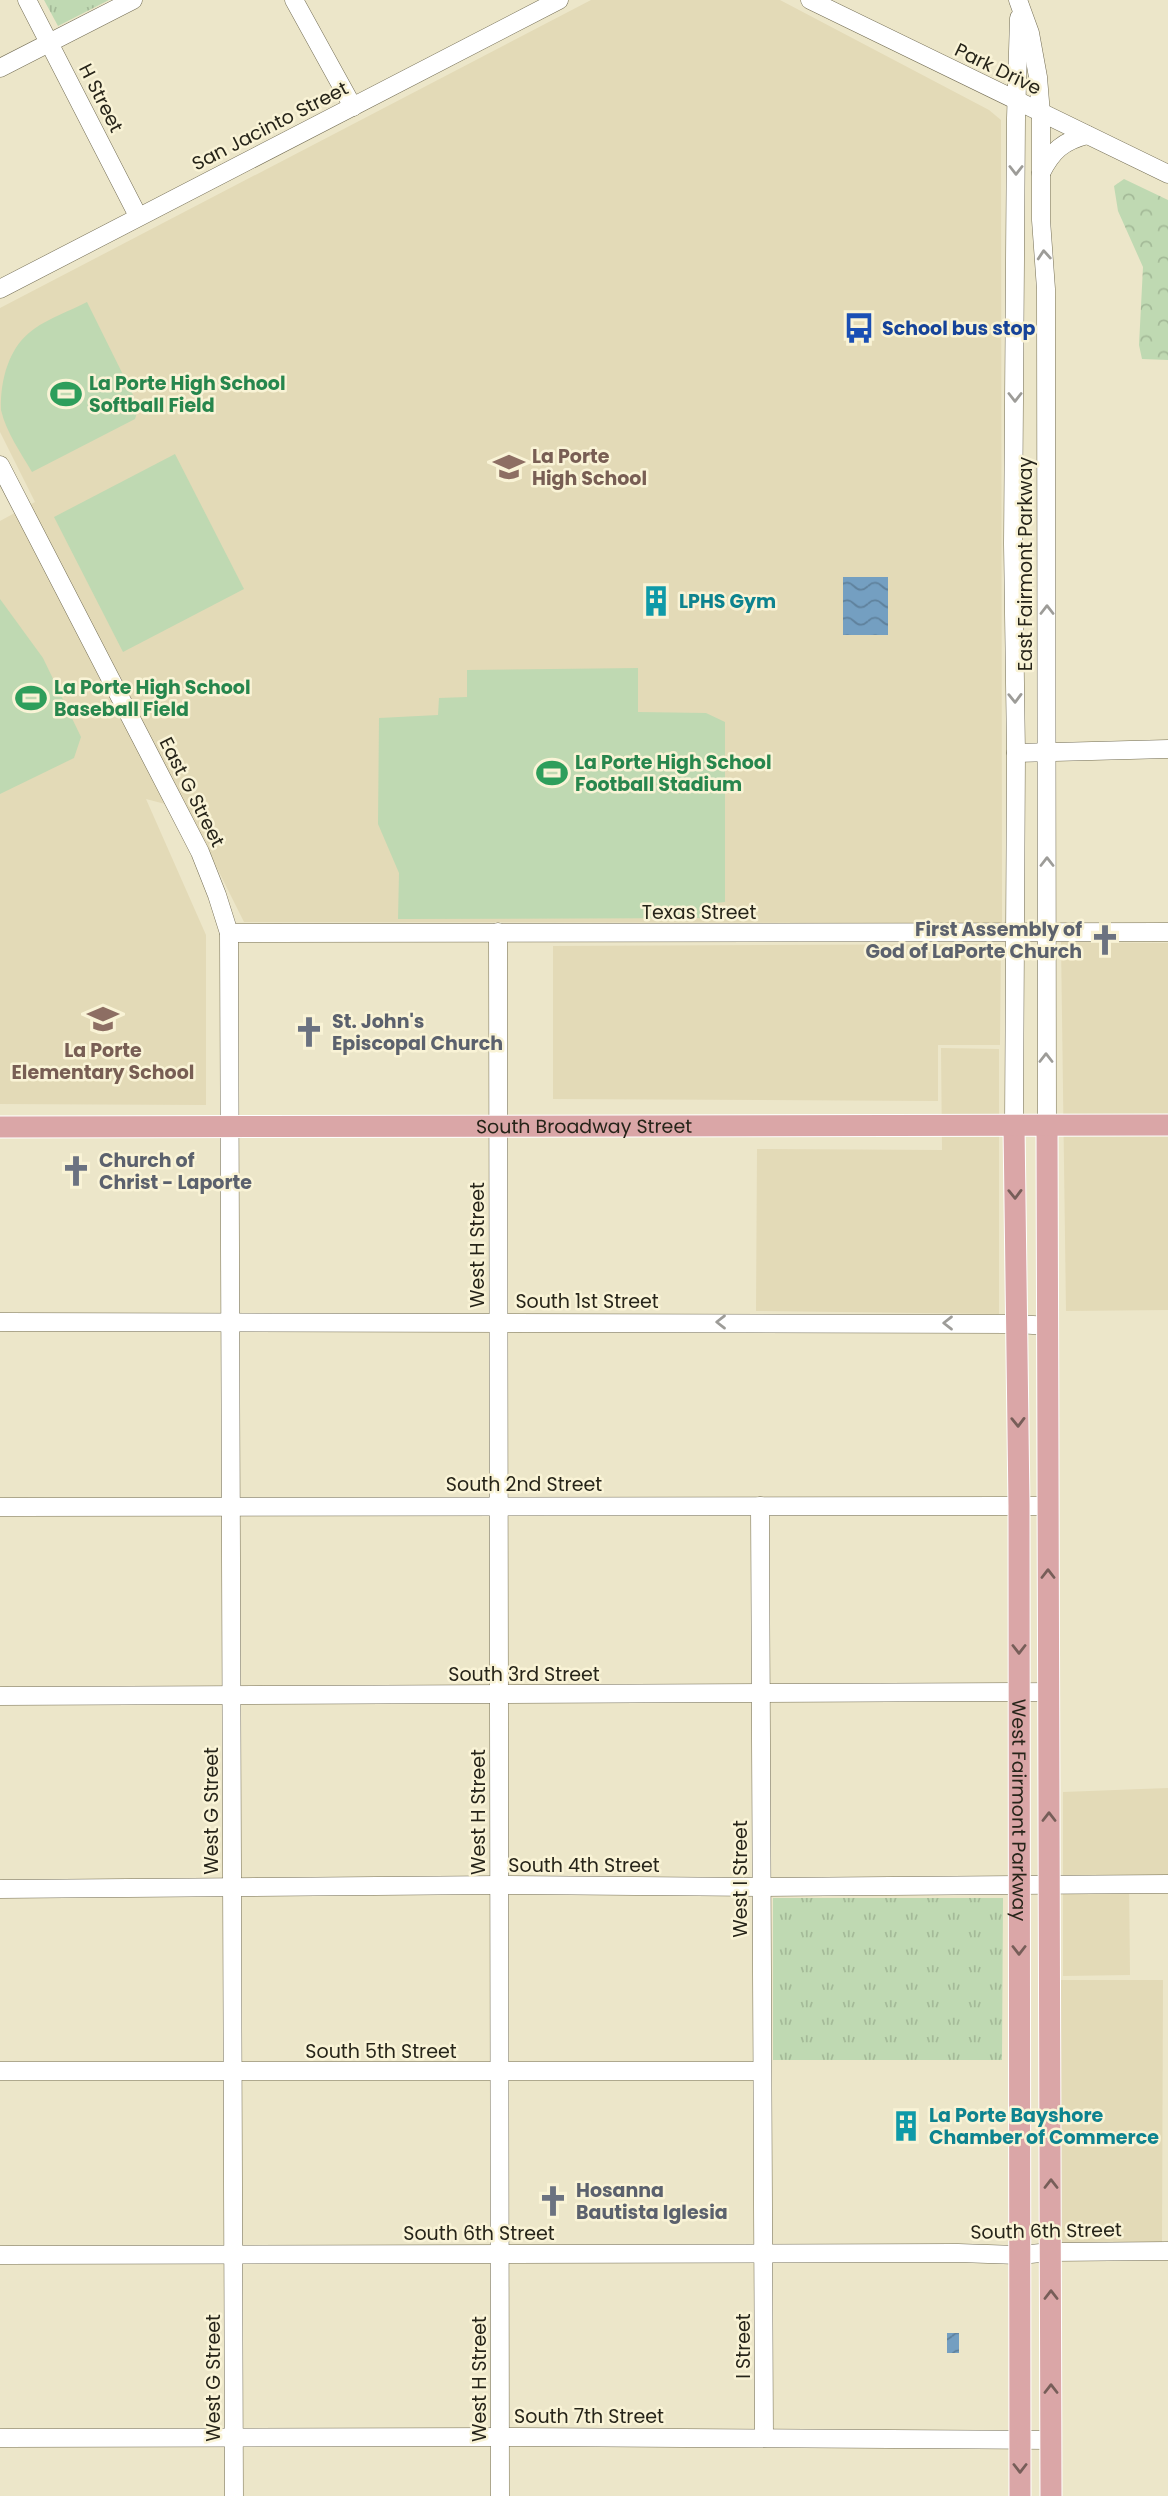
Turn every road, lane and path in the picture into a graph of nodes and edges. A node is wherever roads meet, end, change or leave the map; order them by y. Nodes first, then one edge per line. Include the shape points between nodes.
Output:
1 (27, 0) edge
2 (132, 0) edge
3 (294, 0) edge
4 (559, 0) edge
5 (810, 0) edge
6 (1018, 2) edge
7 (49, 43) junction
8 (1019, 56) junction
9 (0, 68) edge
10 (981, 83) junction
11 (1016, 101) junction
12 (353, 107) junction
13 (1041, 114) junction
14 (1087, 135) junction
15 (1041, 173) junction
16 (1168, 174) edge
17 (138, 216) junction
18 (0, 289) edge
19 (0, 465) edge
20 (1013, 544) junction
21 (1046, 546) junction
22 (1168, 749) edge
23 (1047, 751) junction
24 (1016, 753) junction
25 (1048, 931) junction
26 (498, 932) junction
27 (1168, 932) edge
28 (229, 933) junction
29 (1015, 933) junction
30 (1168, 1125) edge
31 (231, 1126) junction
32 (1014, 1126) junction
33 (1047, 1126) junction
34 (0, 1127) edge
35 (498, 1128) junction
36 (1048, 1231) junction
37 (1016, 1232) junction
38 (0, 1322) edge
39 (497, 1322) junction
40 (231, 1323) junction
41 (1017, 1324) junction
42 (1049, 1326) junction
43 (497, 1505) junction
44 (1019, 1505) junction
45 (232, 1506) junction
46 (760, 1506) junction
47 (1048, 1506) junction
48 (0, 1507) edge
49 (1049, 1692) junction
50 (760, 1693) junction
51 (1019, 1693) junction
52 (499, 1695) junction
53 (0, 1696) edge
54 (232, 1696) junction
55 (1168, 1884) edge
56 (499, 1885) junction
57 (233, 1886) junction
58 (1019, 1886) junction
59 (1050, 1886) junction
60 (761, 1887) junction
61 (0, 1889) edge
62 (1050, 2069) junction
63 (1020, 2070) junction
64 (0, 2071) edge
65 (499, 2071) junction
66 (761, 2071) junction
67 (233, 2072) junction
68 (1168, 2251) edge
69 (1051, 2252) junction
70 (499, 2253) junction
71 (764, 2253) junction
72 (0, 2255) edge
73 (1020, 2255) junction
74 (233, 2256) junction
75 (499, 2437) junction
76 (0, 2438) edge
77 (234, 2438) junction
78 (764, 2438) junction
79 (1020, 2440) junction
80 (1051, 2440) junction
81 (234, 2496) edge
82 (500, 2496) edge
83 (1020, 2496) edge
84 (1051, 2496) edge

1 - 7 street, H Street
2 - 7 street
3 - 12 street
4 - 12 street, San Jacinto Street
5 - 10 street, Park Drive
6 - 8 street, East Fairmont Parkway
6 - 13 street, East Fairmont Parkway via 1030,33
7 - 9 street
7 - 17 street, H Street
8 - 10 street via 1003,77
8 - 11 street, East Fairmont Parkway
10 - 11 street, Park Drive
11 - 13 street, Park Drive
11 -> 20 street, East Fairmont Parkway
12 - 17 street, San Jacinto Street
13 - 14 street, Park Drive
13 - 15 street, East Fairmont Parkway
14 - 15 street via 1055,150
14 - 16 street, Park Drive
21 -> 15 street, East Fairmont Parkway
17 - 18 street, San Jacinto Street
19 - 28 street, East G Street via 200,852
20 - 21 street
20 -> 24 street, East Fairmont Parkway
23 -> 21 street, East Fairmont Parkway
22 - 23 street
23 - 24 street
25 -> 23 street, East Fairmont Parkway
24 - 29 street, East Fairmont Parkway
25 - 27 street, Texas Street
25 - 29 street, Texas Street
33 -> 25 street, East Fairmont Parkway
26 - 28 street, Texas Street
26 - 29 street, Texas Street
26 - 35 street, West H Street
28 - 31 street, East G Street
29 - 32 street, East Fairmont Parkway
30 - 33 main road, South Broadway Street
31 - 34 main road, South Broadway Street
31 - 35 main road, South Broadway Street
31 - 40 street, West G Street
32 - 33 main road, South Broadway Street
32 - 35 main road, South Broadway Street
32 -> 37 main road, West Fairmont Parkway
33 - 36 main road, West Fairmont Parkway
35 - 39 street, West H Street
36 - 37 main road
36 - 42 main road, West Fairmont Parkway
37 - 41 main road, West Fairmont Parkway
38 - 40 street, South 1st Street
39 - 40 street, South 1st Street
41 -> 39 street, South 1st Street
39 - 43 street, West H Street
40 - 45 street, West G Street
41 - 42 street, South 1st Street
41 -> 44 main road, West Fairmont Parkway
42 - 47 main road, West Fairmont Parkway
43 - 45 street, South 2nd Street
43 - 46 street, South 2nd Street
43 - 52 street, West H Street
44 - 46 street, South 2nd Street
44 - 47 street, South 2nd Street
44 -> 51 main road, West Fairmont Parkway
45 - 48 street, South 2nd Street
45 - 54 street, West G Street
46 - 50 street, West I Street
49 -> 47 main road, West Fairmont Parkway
49 - 51 street, South 3rd Street
59 -> 49 main road, West Fairmont Parkway
50 - 51 street, South 3rd Street
50 - 52 street, South 3rd Street
50 - 60 street, West I Street
51 - 58 main road, West Fairmont Parkway
52 - 54 street, South 3rd Street
52 - 56 street, West H Street
53 - 54 street, South 3rd Street
54 - 57 street, West G Street
55 - 59 street, South 4th Street
56 - 57 street, South 4th Street
56 - 60 street, South 4th Street
56 - 65 street, West H Street
57 - 61 street, South 4th Street
57 - 67 street, West G Street
58 - 59 street, South 4th Street
58 - 60 street, South 4th Street
58 -> 63 main road, West Fairmont Parkway
59 - 62 main road, West Fairmont Parkway
60 - 66 street, West I Street
62 - 63 main road
69 -> 62 main road, West Fairmont Parkway
63 - 73 main road, West Fairmont Parkway
64 - 67 street, South 5th Street
65 - 66 street, South 5th Street
65 - 67 street, South 5th Street
65 - 70 street, West H Street
66 - 71 street, West I Street
67 - 74 street, West G Street
68 - 69 street, South 6th Street
69 - 73 street, South 6th Street
80 -> 69 main road, West Fairmont Parkway
70 - 71 street, South 6th Street
70 - 74 street, South 6th Street
70 - 75 street, West H Street
71 - 73 street, South 6th Street
71 - 78 street, I Street
72 - 74 street, South 6th Street
73 - 79 main road, West Fairmont Parkway
74 - 77 street, West G Street
75 - 77 street, South 7th Street
75 - 78 street, South 7th Street
75 - 82 street, West H Street
76 - 77 street, South 7th Street
77 - 81 street, West G Street
78 - 79 street, South 7th Street
79 - 80 street, South 7th Street
79 -> 83 main road, West Fairmont Parkway
80 - 84 main road, West Fairmont Parkway

